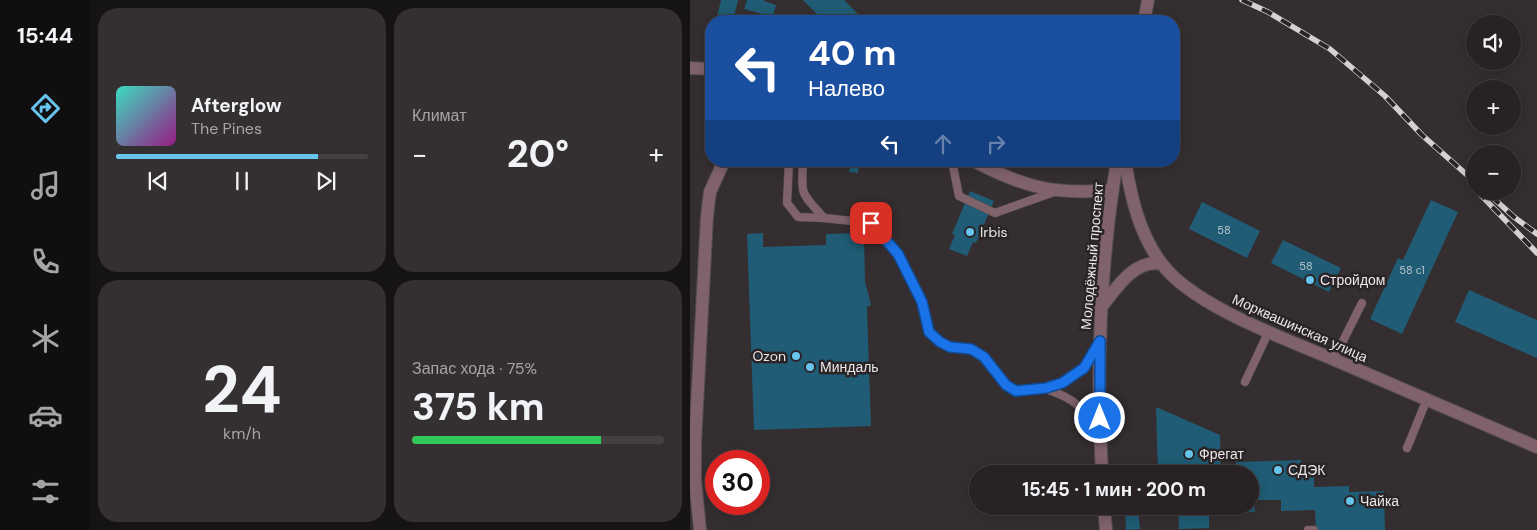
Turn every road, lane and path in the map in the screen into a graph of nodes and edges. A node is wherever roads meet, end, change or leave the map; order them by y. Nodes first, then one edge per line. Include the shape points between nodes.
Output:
1 (1148, 0) edge
2 (1145, 15) edge
3 (690, 68) edge
4 (705, 69) edge
5 (721, 167) edge
6 (789, 167) edge
7 (803, 167) edge
8 (953, 167) edge
9 (985, 167) edge
10 (1116, 167) edge
11 (1126, 167) edge
12 (1112, 190) junction
13 (1058, 191) junction
14 (824, 218) junction
15 (1162, 264) junction
16 (1362, 303) dead end
17 (1100, 309) junction
18 (1268, 331) junction
19 (1100, 341) junction
20 (1334, 359) junction
21 (1245, 382) dead end
22 (1046, 388) junction
23 (1427, 400) junction
24 (1100, 437) junction
25 (1537, 447) edge
26 (1407, 448) dead end
27 (1102, 465) edge
28 (693, 478) edge
29 (1105, 515) edge
30 (700, 530) edge
31 (1106, 530) edge
32 (1308, 530) edge
33 (1314, 530) edge

1 - 2 street
3 - 4 street
5 - 28 street via 710,192 707,216
6 - 14 lane via 787,203 798,217
7 - 14 lane via 802,189 806,200
8 - 13 lane via 959,196 996,214
9 - 13 street via 1021,183
10 - 12 street, Молодёжный проспект
11 - 15 street, Морквашинская улица via 1135,210
12 - 13 street
12 - 17 street, Молодёжный проспект
14 - 22 lane via 871,223 898,254 922,302 929,332 940,342 950,347 971,349 984,357 1006,385 1016,391
15 - 17 street via 1154,262 1138,268
15 - 18 street, Морквашинская улица via 1183,284 1223,310
16 - 20 lane
17 - 19 street, Молодёжный проспект
18 - 20 street, Морквашинская улица
18 - 21 lane
19 - 22 lane via 1084,368 1062,383
19 - 24 street, Молодёжный проспект
20 - 23 street, Морквашинская улица
22 - 24 lane via 1081,406
23 - 25 street, Морквашинская улица
23 - 26 lane
24 - 27 street, Молодёжный проспект
28 - 30 street
29 - 31 street
32 - 33 lane

